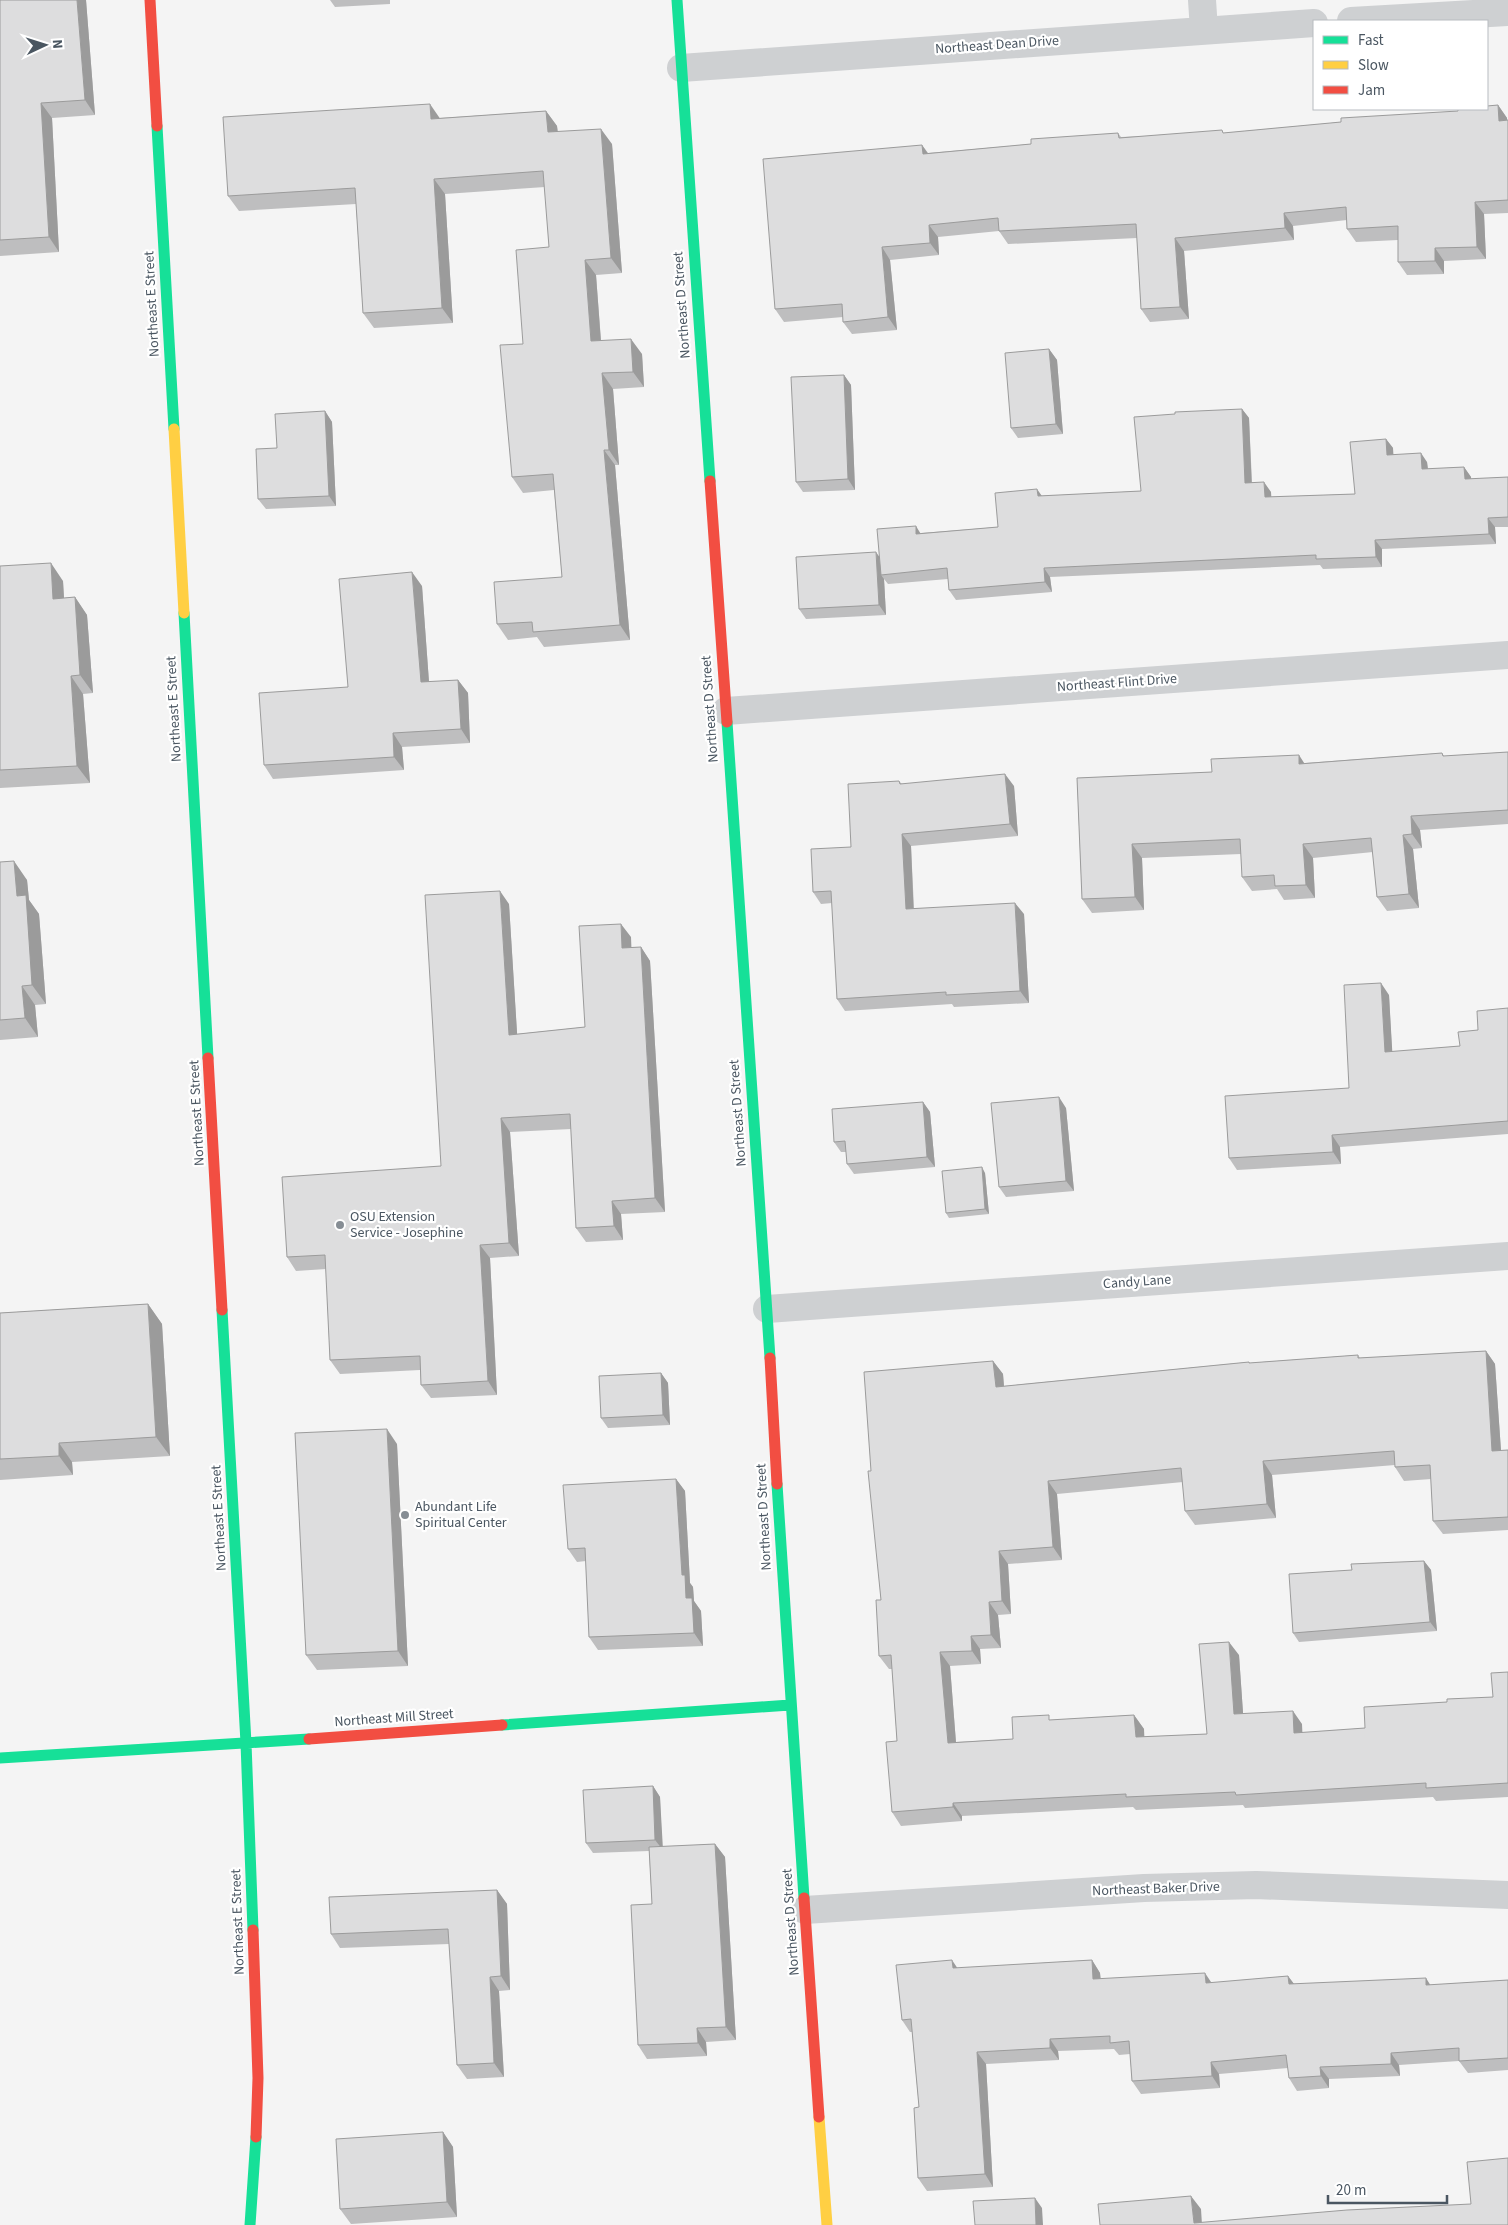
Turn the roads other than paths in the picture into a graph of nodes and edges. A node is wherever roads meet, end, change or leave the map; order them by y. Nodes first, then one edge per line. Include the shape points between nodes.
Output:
1 (150, 0) edge
2 (676, 0) edge
3 (1202, 0) edge
4 (1508, 12) edge
5 (1368, 20) edge
6 (1313, 23) edge
7 (1204, 30) junction
8 (681, 68) junction
9 (1508, 655) edge
10 (726, 711) junction
11 (1508, 1256) edge
12 (767, 1309) junction
13 (790, 1705) junction
14 (246, 1743) junction
15 (0, 1758) edge
16 (1508, 1895) edge
17 (805, 1910) junction
18 (250, 2225) edge
19 (827, 2225) edge

1 - 14 street, Northeast E Street
2 - 8 street, Northeast D Street
3 - 7 street
4 - 5 street
6 - 7 street, Northeast Dean Drive
7 - 8 street, Northeast Dean Drive
8 - 10 street, Northeast D Street
9 - 10 street, Northeast Flint Drive
10 - 12 street, Northeast D Street
11 - 12 street, Candy Lane
12 - 13 street, Northeast D Street
13 - 14 street, Northeast Mill Street
13 - 17 street, Northeast D Street
14 - 15 street, Northeast Mill Street
14 - 18 street, Northeast E Street via 258,2078
16 - 17 street, Northeast Baker Drive via 1256,1885 1172,1887
17 - 19 street, Northeast D Street

